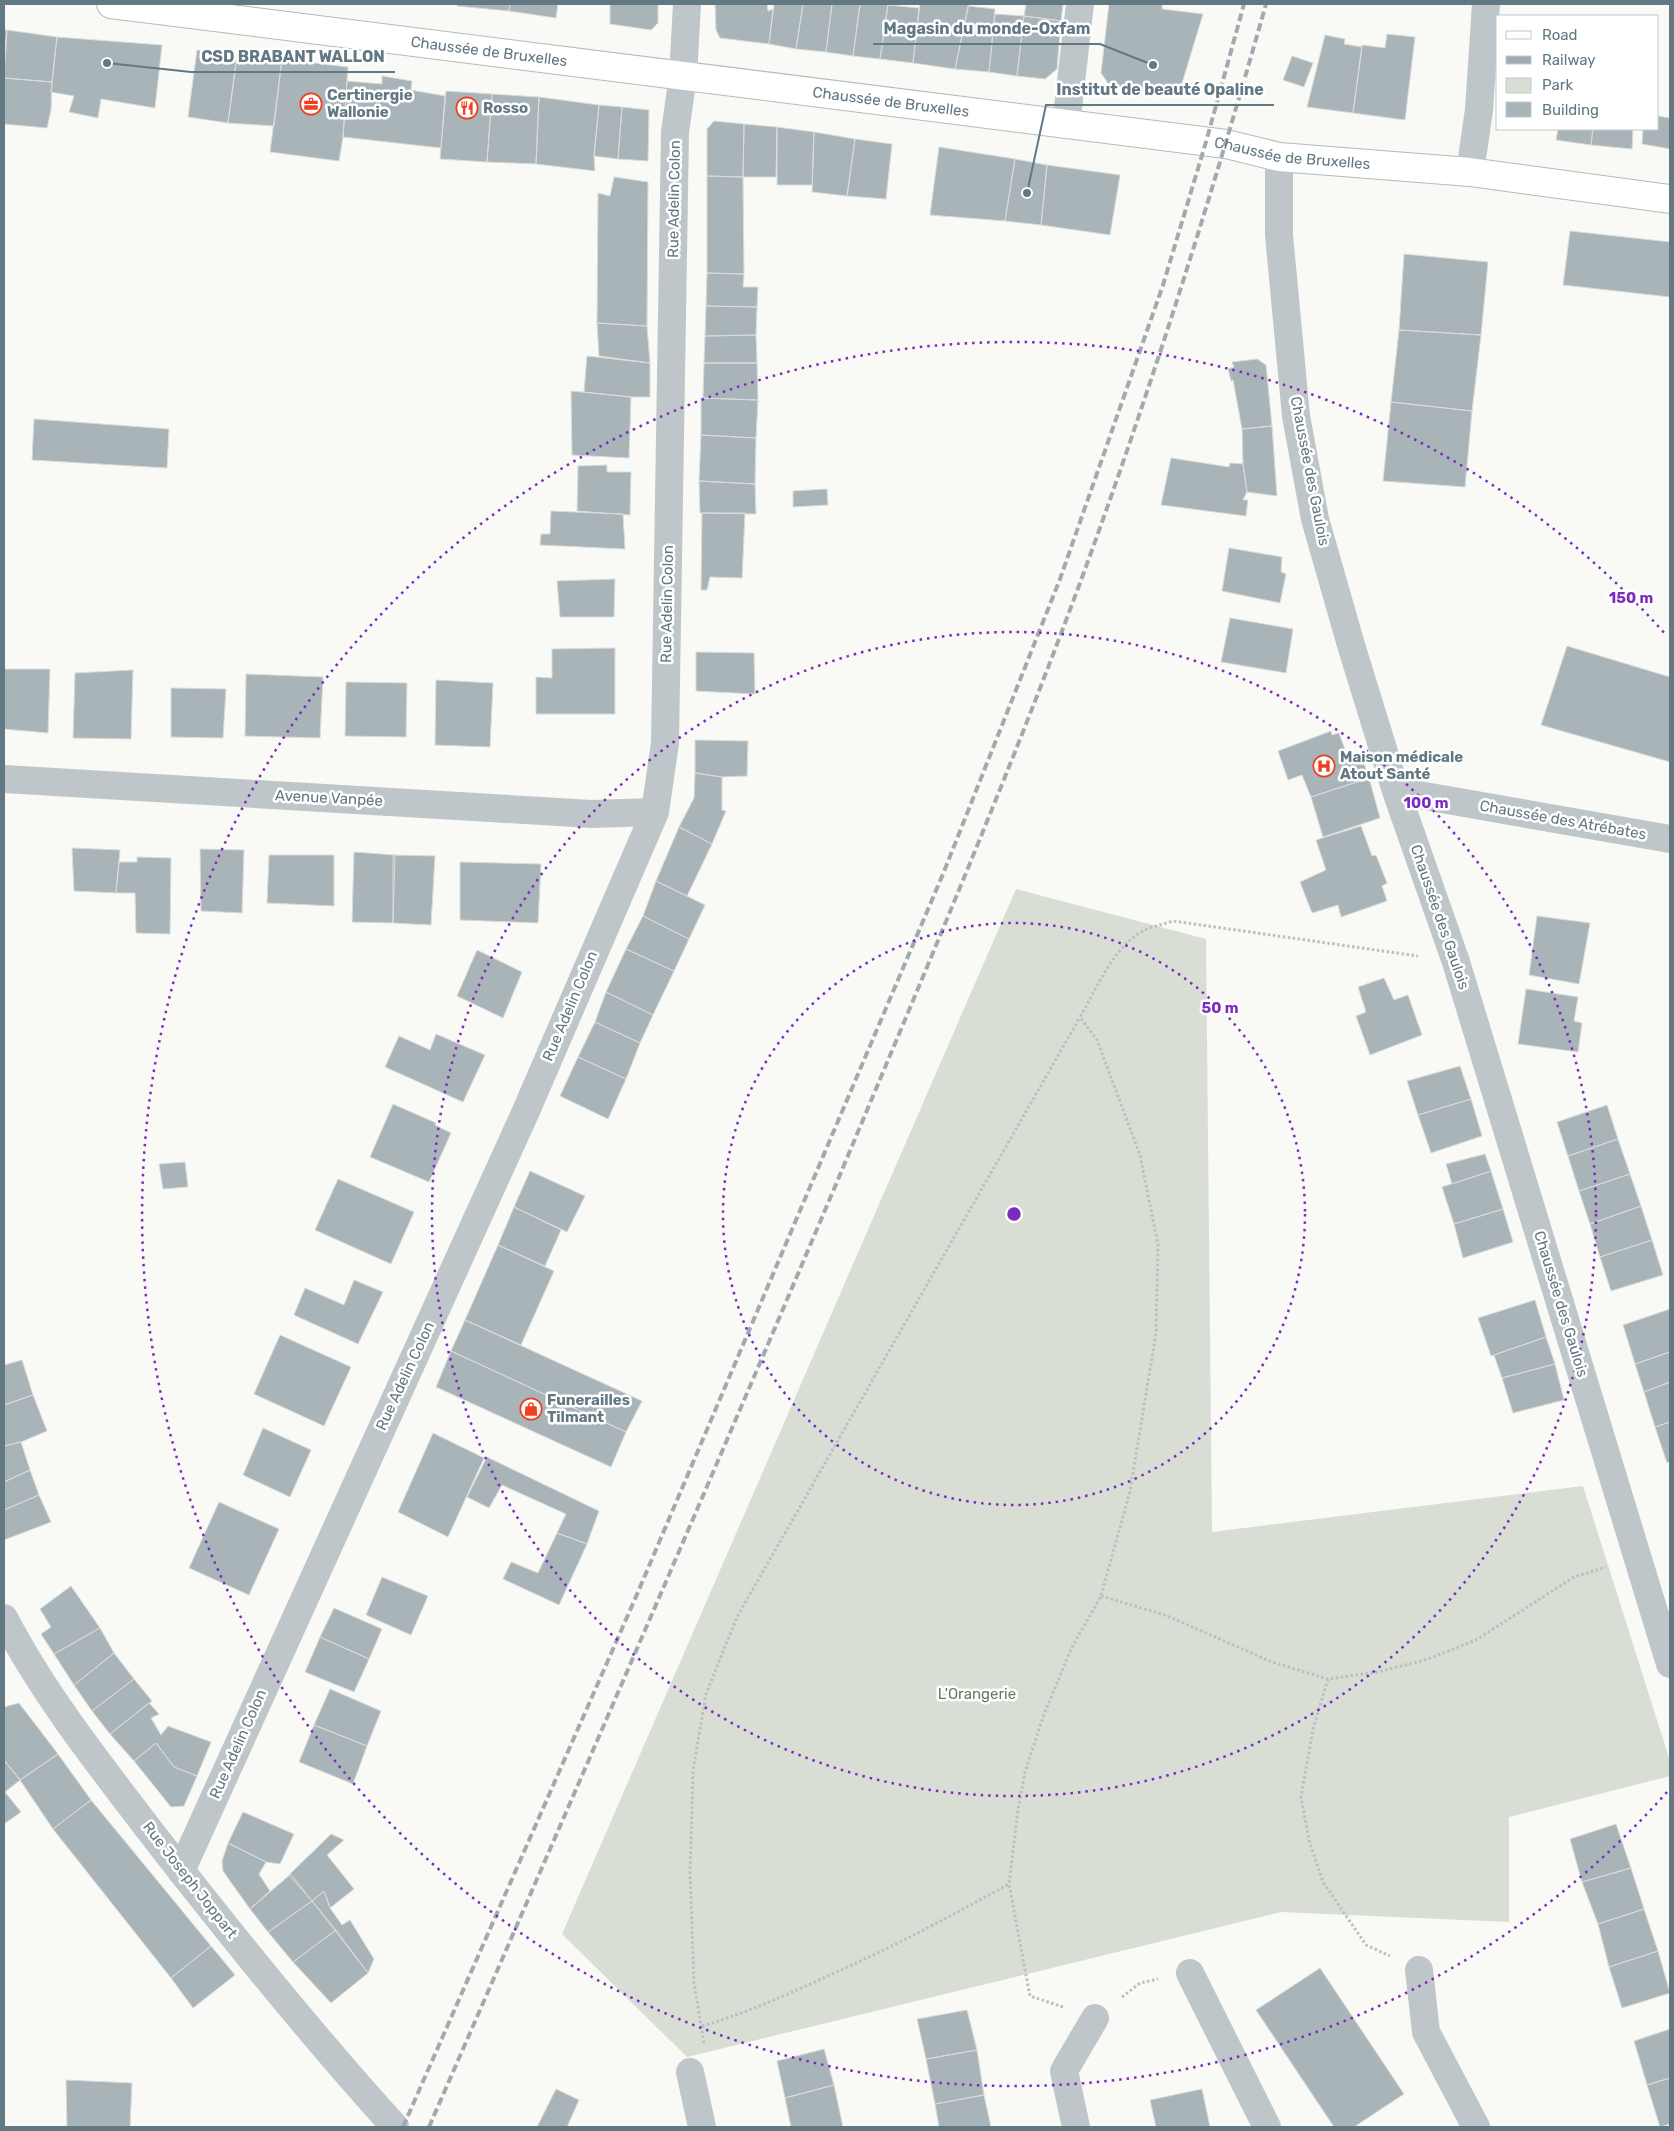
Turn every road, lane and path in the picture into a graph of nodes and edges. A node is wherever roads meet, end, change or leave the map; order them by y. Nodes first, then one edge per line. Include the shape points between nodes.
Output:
1 (111, 4) edge
2 (687, 4) edge
3 (1080, 4) edge
4 (1486, 4) edge
5 (683, 76) junction
6 (1066, 125) junction
7 (1279, 157) junction
8 (1470, 172) junction
9 (1670, 198) edge
10 (4, 779) edge
11 (1396, 791) junction
12 (655, 812) junction
13 (1670, 839) edge
14 (1456, 962) junction
15 (1080, 1017) junction
16 (1641, 1566) junction
17 (1101, 1596) junction
18 (8, 1637) edge
19 (1670, 1664) edge
20 (1328, 1679) junction
21 (181, 1871) junction
22 (1008, 1884) junction
23 (1419, 1970) joint
24 (1190, 1973) joint
25 (1095, 2018) junction
26 (702, 2026) junction
27 (690, 2072) joint
28 (395, 2127) edge
29 (702, 2127) edge
30 (1076, 2127) edge
31 (1267, 2127) edge
32 (1476, 2127) edge

1 - 5 main road, Chaussée de Bruxelles
2 - 5 street, Rue Adelin Colon
3 - 6 street
4 - 8 street via 1479,110
5 - 6 main road, Chaussée de Bruxelles
5 - 12 street, Rue Adelin Colon via 675,132 665,743
6 - 7 main road, Chaussée de Bruxelles via 1226,144
7 - 8 main road, Chaussée de Bruxelles
7 - 11 street, Chaussée des Gaulois via 1279,235 1296,416 1316,519
8 - 9 main road, Chaussée de Bruxelles
10 - 12 street, Avenue Vanpée via 592,814
11 - 13 street, Chaussée des Atrébates
11 - 14 street, Chaussée des Gaulois
12 - 21 street, Rue Adelin Colon via 526,1111
14 - 15 path via 1172,921 1146,930 1123,946
14 - 16 street, Chaussée des Gaulois
15 - 17 path via 1097,1040 1140,1155 1158,1245 1156,1333 1130,1491
15 - 26 path via 737,1617 706,1694 693,1770 690,1873 694,1984
16 - 19 street, Chaussée des Gaulois
16 - 20 path via 1601,1567 1574,1577 1476,1640 1428,1660
17 - 20 path via 1165,1615 1272,1662
17 - 22 path via 1071,1649 1043,1717 1018,1810
18 - 21 street, Rue Joseph Joppart via 72,1728
20 - 23 path via 1313,1729 1301,1797 1309,1840 1323,1882 1366,1945
21 - 28 street, Rue Joseph Joppart via 339,2065
22 - 25 path via 1030,1996
22 - 26 path via 893,1947 785,1996
23 - 32 street via 1426,2032
24 - 25 path via 1140,1983
24 - 31 street
25 - 30 street via 1064,2071
26 - 27 path via 704,2051 699,2066
27 - 29 street

